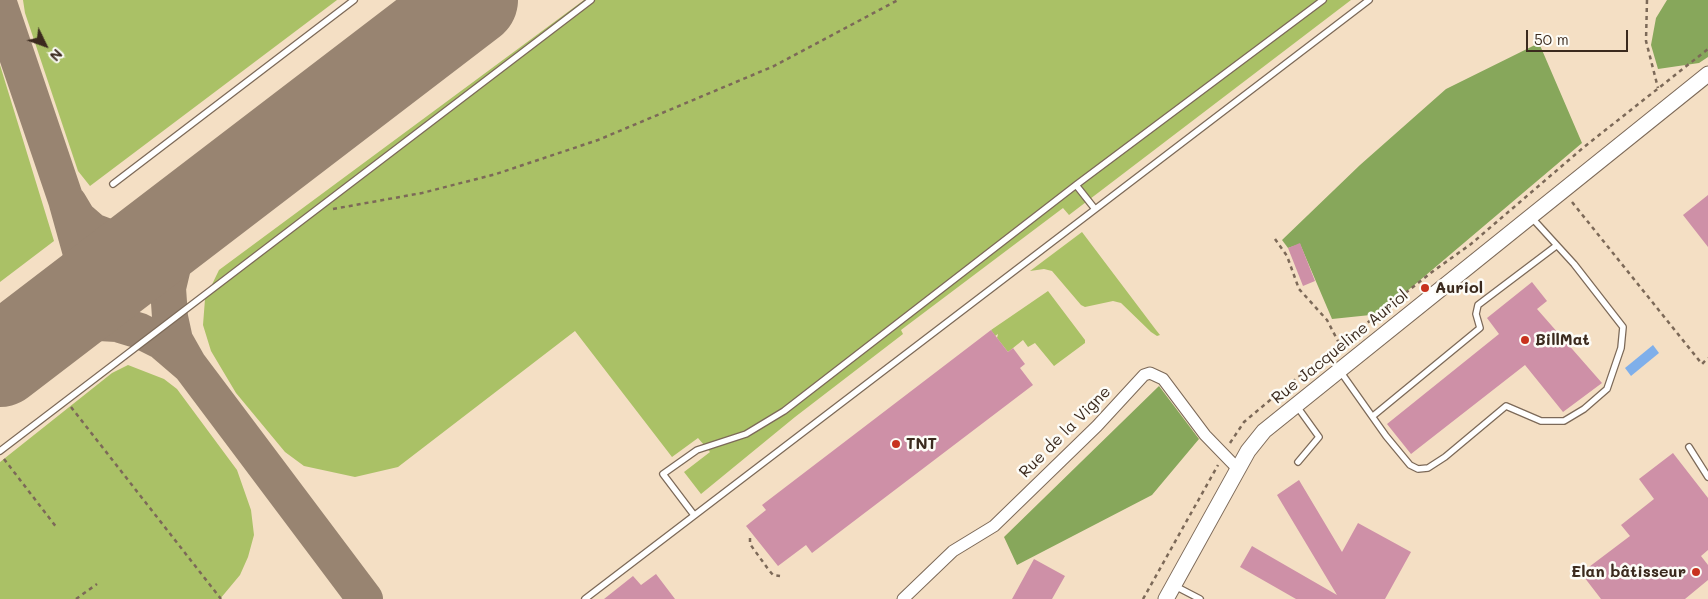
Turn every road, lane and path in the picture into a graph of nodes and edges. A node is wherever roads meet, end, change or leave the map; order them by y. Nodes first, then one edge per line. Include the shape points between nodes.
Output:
1 (354, 0) edge
2 (591, 0) edge
3 (898, 0) edge
4 (1324, 0) edge
5 (1369, 0) edge
6 (1647, 0) edge
7 (1708, 74) edge
8 (1658, 88) dead end
9 (113, 184) dead end
10 (1076, 185) junction
11 (1563, 191) junction
12 (1095, 209) junction
13 (312, 213) junction
14 (1530, 217) junction
15 (1275, 239) dead end
16 (1556, 246) junction
17 (1340, 345) dead end
18 (1708, 358) edge
19 (1340, 371) junction
20 (66, 401) junction
21 (1296, 405) junction
22 (1373, 416) junction
23 (1689, 447) dead end
24 (0, 451) edge
25 (4, 459) dead end
26 (1298, 462) dead end
27 (1238, 469) junction
28 (1708, 477) edge
29 (694, 516) junction
30 (57, 528) dead end
31 (750, 538) dead end
32 (780, 576) dead end
33 (97, 584) dead end
34 (1173, 585) junction
35 (76, 599) edge
36 (221, 599) edge
37 (585, 599) edge
38 (903, 599) edge
39 (1166, 599) edge
40 (1200, 599) edge

1 - 9 lane
2 - 13 lane
3 - 13 path via 774,66 598,140 496,174 422,193
4 - 10 lane
5 - 12 lane
6 - 8 path via 1646,41
7 - 11 street, Rue Jacqueline Auriol
10 - 12 lane
10 - 29 lane via 784,412 746,434 697,450 663,474
11 - 14 street, Rue Jacqueline Auriol
11 - 18 path via 1702,364
12 - 29 lane
13 - 20 lane
14 - 16 lane
14 - 19 street, Rue Jacqueline Auriol
15 - 17 path via 1287,256 1299,289 1327,320
16 - 22 lane via 1478,305 1476,314 1480,328
16 - 22 lane via 1623,327 1621,348 1607,389 1584,409 1564,420 1541,421 1506,406 1428,468 1418,469 1410,465
19 - 21 street, Rue Jacqueline Auriol
19 - 22 lane
20 - 24 lane
20 - 36 path
21 - 26 lane via 1319,437
21 - 27 street, Rue Jacqueline Auriol via 1264,431
23 - 28 lane
25 - 30 path
27 - 34 street, Rue Jacqueline Auriol
27 - 38 street, Rue de la Vigne via 1205,435 1163,379 1157,375 1144,375 1098,426 994,526 953,551
29 - 37 lane
31 - 32 path via 750,544 768,569 773,575
33 - 35 path
34 - 39 street, Rue Jacqueline Auriol
34 - 40 lane

